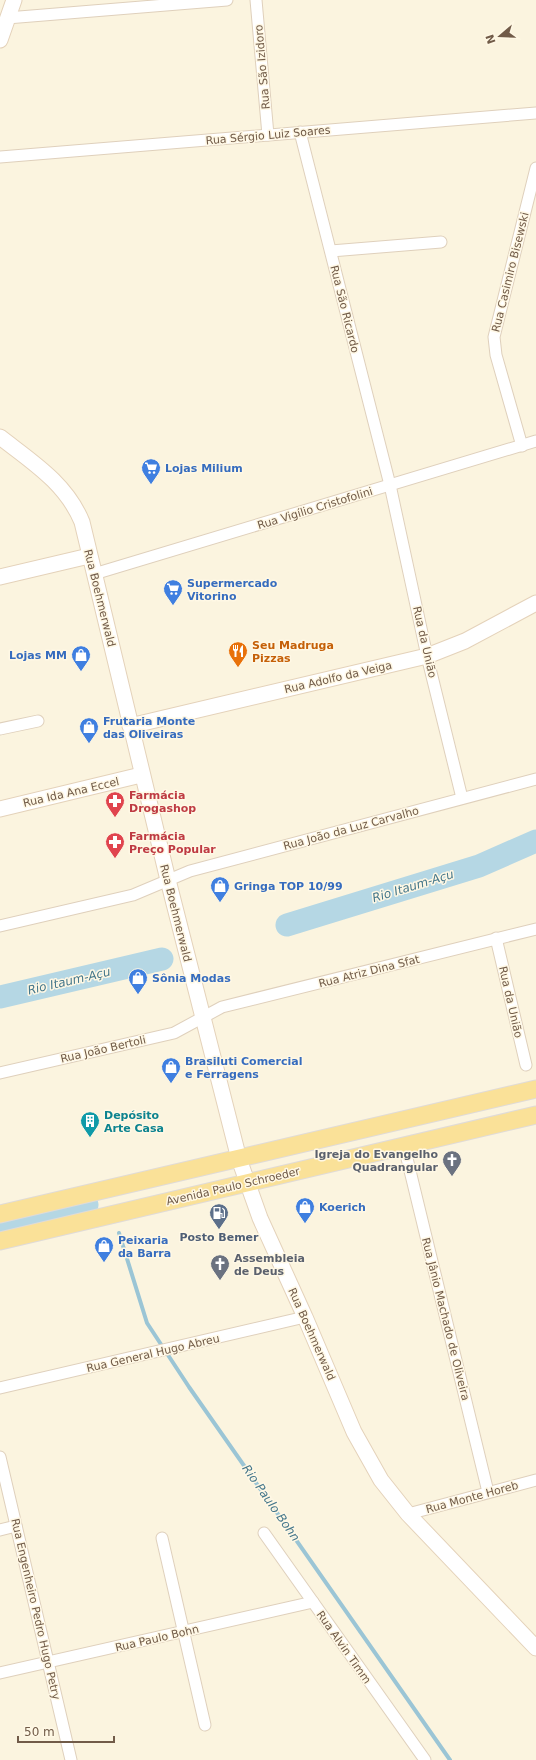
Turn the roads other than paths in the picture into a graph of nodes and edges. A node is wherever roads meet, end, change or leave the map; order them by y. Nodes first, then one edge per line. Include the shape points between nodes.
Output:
1 (14, 0) edge
2 (227, 0) edge
3 (256, 0) edge
4 (7, 18) junction
5 (0, 40) edge
6 (536, 113) edge
7 (300, 132) junction
8 (268, 135) junction
9 (0, 157) edge
10 (536, 168) edge
11 (534, 183) edge
12 (442, 242) dead end
13 (330, 251) junction
14 (0, 436) edge
15 (536, 441) edge
16 (522, 446) junction
17 (390, 485) junction
18 (90, 556) junction
19 (94, 574) junction
20 (0, 577) edge
21 (536, 602) edge
22 (428, 656) junction
23 (38, 721) dead end
24 (130, 726) junction
25 (0, 730) edge
26 (141, 775) junction
27 (536, 778) edge
28 (462, 798) junction
29 (0, 809) edge
30 (168, 880) junction
31 (0, 926) edge
32 (536, 928) edge
33 (496, 938) junction
34 (203, 1018) junction
35 (526, 1065) dead end
36 (0, 1073) edge
37 (536, 1090) edge
38 (536, 1115) edge
39 (404, 1146) junction
40 (240, 1159) junction
41 (247, 1183) junction
42 (0, 1214) edge
43 (0, 1241) edge
44 (305, 1317) junction
45 (0, 1388) edge
46 (0, 1458) edge
47 (536, 1480) edge
48 (488, 1492) junction
49 (408, 1514) junction
50 (16, 1526) junction
51 (0, 1530) edge
52 (264, 1533) dead end
53 (162, 1538) dead end
54 (313, 1602) junction
55 (184, 1632) junction
56 (536, 1648) edge
57 (48, 1662) junction
58 (0, 1673) edge
59 (205, 1725) dead end
60 (71, 1760) edge
61 (425, 1760) edge

1 - 4 main road
2 - 4 street
3 - 8 street, Rua São Izidoro
4 - 5 main road
6 - 7 street, Rua Sérgio Luiz Soares
7 - 8 street, Rua Sérgio Luiz Soares
7 - 13 street, Rua São Ricardo
8 - 9 street, Rua Sérgio Luiz Soares
10 - 11 street, Rua Casimiro Bisewski
11 - 16 street, Rua Casimiro Bisewski via 494,337 496,355
12 - 13 street
13 - 17 street, Rua São Ricardo
14 - 18 main road, Rua Boehmerwald via 58,484 71,499 82,522
15 - 16 street, Rua Vigílio Cristofolini
16 - 17 street, Rua Vigílio Cristofolini
17 - 19 street, Rua Vigílio Cristofolini
17 - 22 street, Rua da União
18 - 19 main road, Rua Boehmerwald
18 - 20 main road
19 - 24 main road, Rua Boehmerwald
21 - 22 main road, Rua Adolfo da Veiga via 465,641
22 - 24 main road, Rua Adolfo da Veiga
22 - 28 street, Rua da União
23 - 25 street
24 - 26 main road, Rua Boehmerwald
26 - 29 main road, Rua Ida Ana Eccel
26 - 30 main road, Rua Boehmerwald
27 - 28 street, Rua João da Luz Carvalho
28 - 30 street, Rua João da Luz Carvalho via 190,871
30 - 31 street, Rua João da Luz Carvalho via 132,895
30 - 34 main road, Rua Boehmerwald
32 - 33 street, Rua Atriz Dina Sfat
33 - 34 street, Rua Atriz Dina Sfat via 222,1007
33 - 35 street, Rua da União
34 - 36 street, Rua João Bertoli via 174,1033
34 - 40 main road, Rua Boehmerwald
37 - 40 main road
38 - 39 main road, Avenida Paulo Schroeder
39 - 41 main road, Avenida Paulo Schroeder
39 - 48 street, Rua Jânio Machado de Oliveira
40 - 41 main road, Rua Boehmerwald
40 - 42 main road
41 - 43 main road, Avenida Paulo Schroeder
41 - 44 main road, Rua Boehmerwald via 272,1248
44 - 45 street, Rua General Hugo Abreu
44 - 49 main road, Rua Boehmerwald via 354,1432 381,1480
46 - 50 street, Rua Engenheiro Pedro Hugo Petry
47 - 48 street, Rua Monte Horeb
48 - 49 street, Rua Monte Horeb
49 - 56 main road, Rua Boehmerwald
50 - 51 street
50 - 57 street, Rua Engenheiro Pedro Hugo Petry
52 - 54 street, Rua Alvin Timm
53 - 55 street
54 - 55 street, Rua Paulo Bohn
54 - 61 street, Rua Alvin Timm
55 - 57 street, Rua Paulo Bohn
55 - 59 street
57 - 58 street, Rua Paulo Bohn
57 - 60 street, Rua Engenheiro Pedro Hugo Petry

